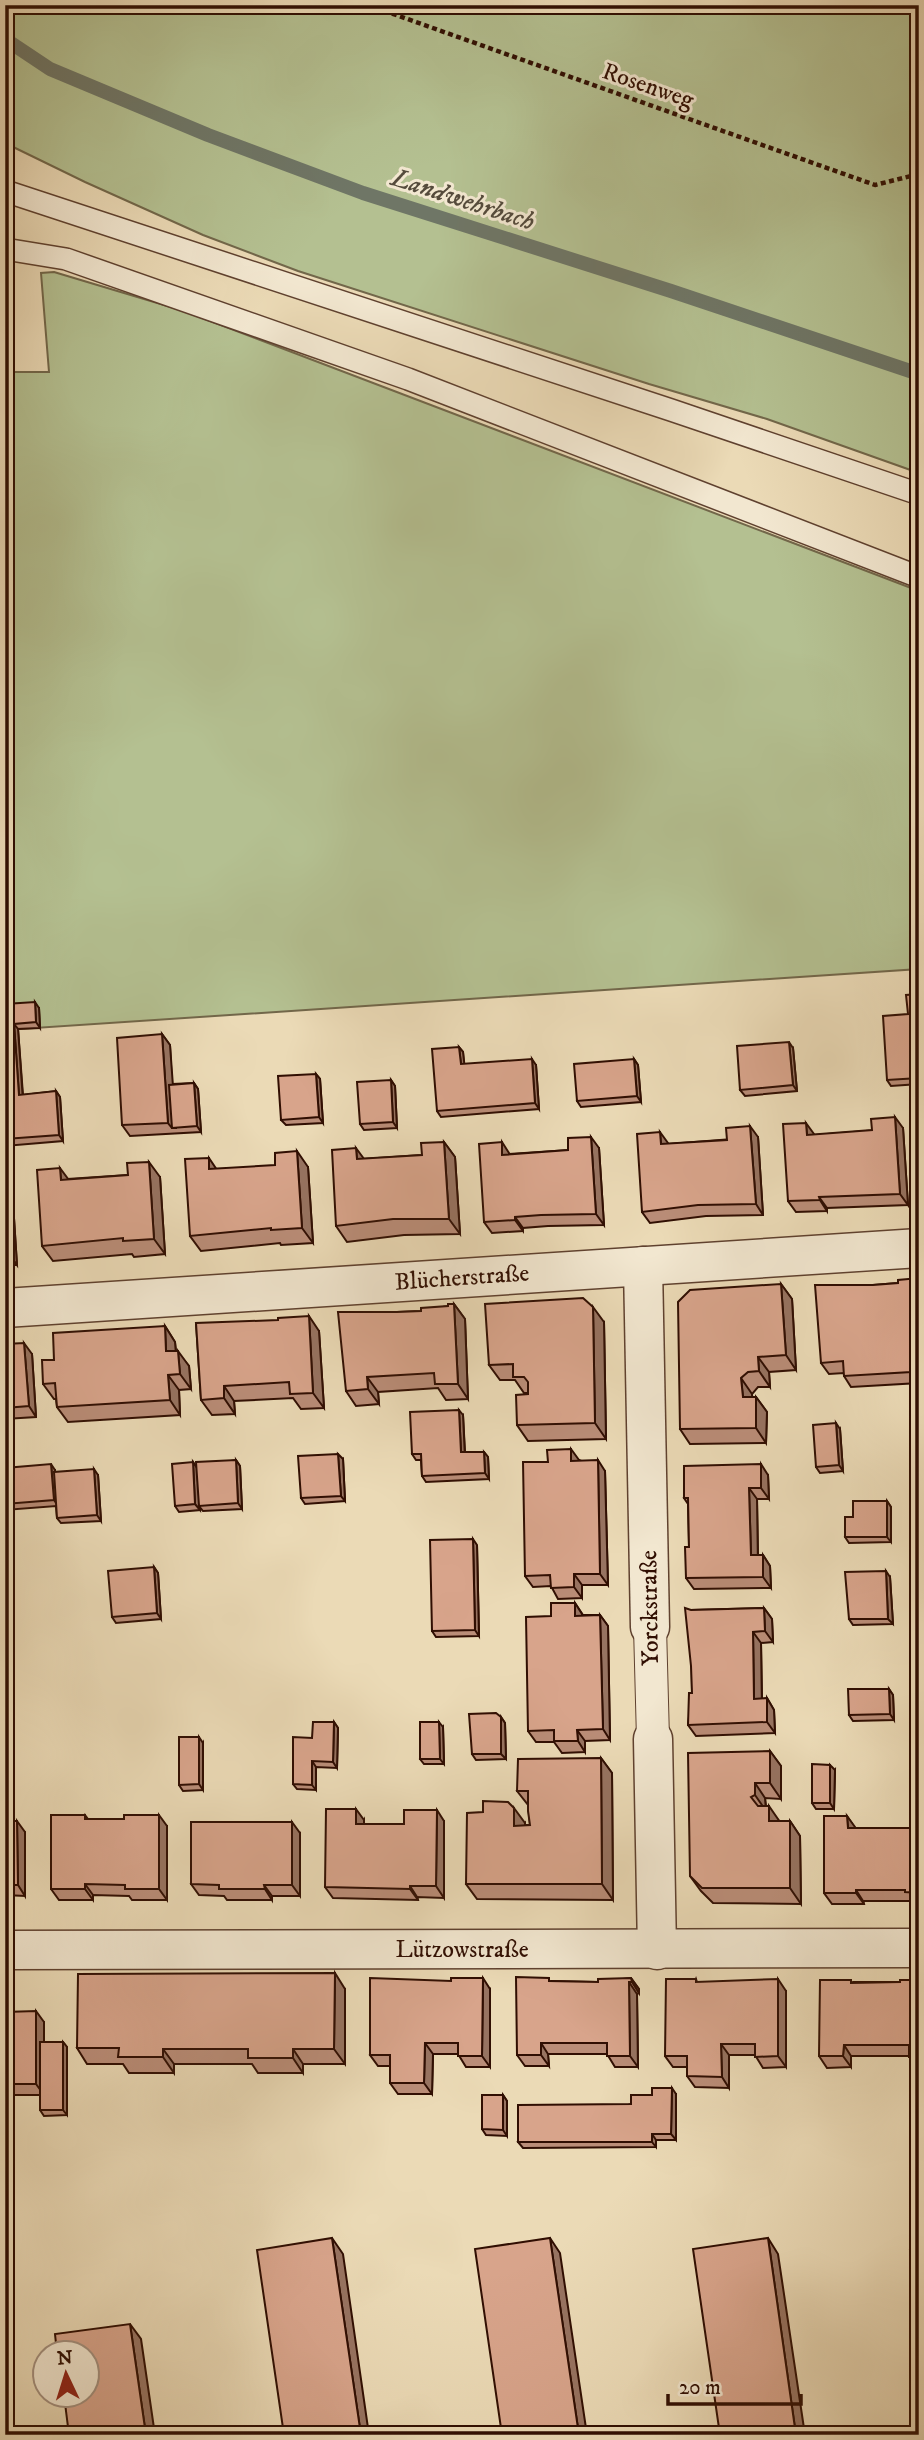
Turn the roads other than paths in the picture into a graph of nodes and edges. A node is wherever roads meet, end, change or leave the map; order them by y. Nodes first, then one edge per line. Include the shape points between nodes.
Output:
1 (5, 191) edge
2 (5, 249) edge
3 (919, 494) edge
4 (919, 577) edge
5 (919, 1248) edge
6 (643, 1266) junction
7 (5, 1308) edge
8 (650, 1627) joint
9 (653, 1740) joint
10 (919, 1948) edge
11 (5, 1950) edge
12 (657, 1950) junction

1 - 3 lane
2 - 4 lane via 66,259 408,379
5 - 6 street, Blücherstraße
6 - 7 street, Blücherstraße
6 - 8 street, Yorckstraße
8 - 9 street, Yorckstraße
9 - 12 street, Yorckstraße
10 - 12 street, Lützowstraße
11 - 12 street, Lützowstraße

